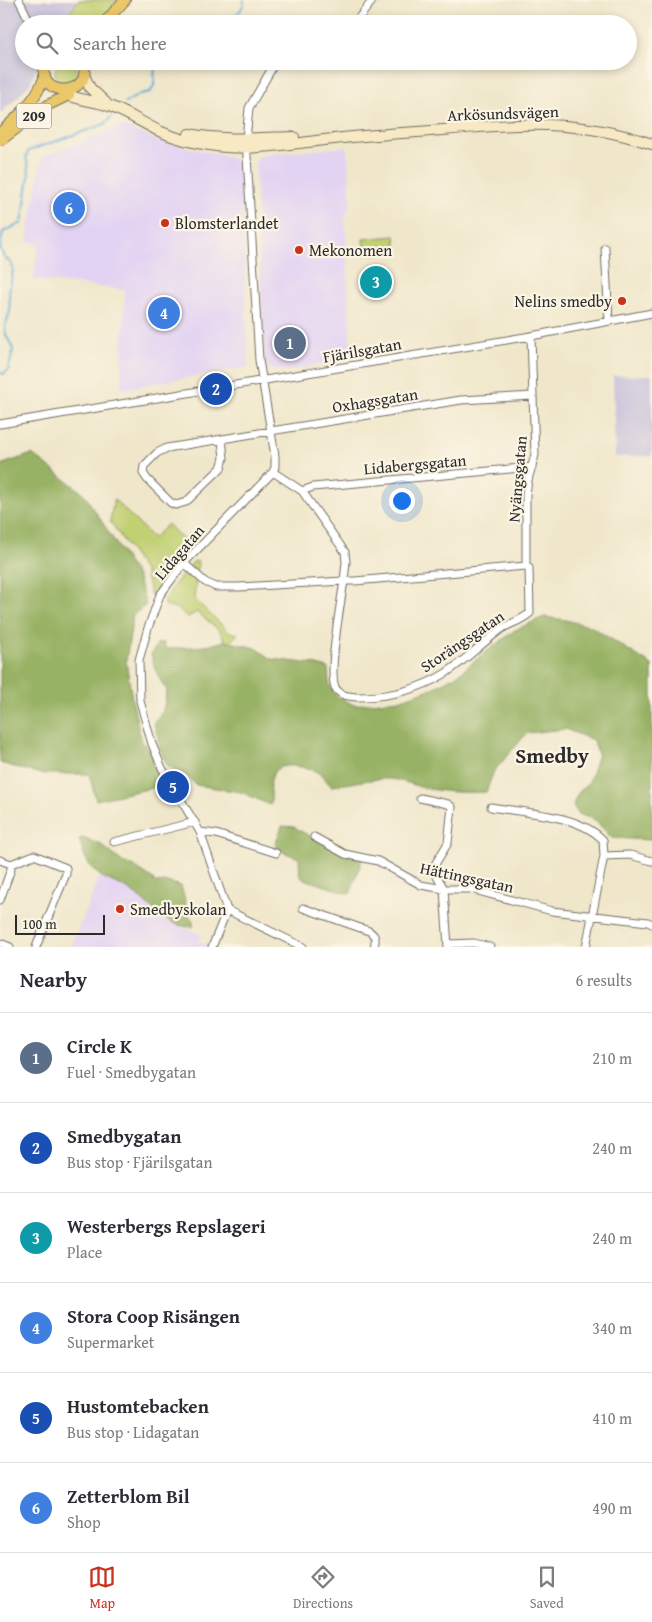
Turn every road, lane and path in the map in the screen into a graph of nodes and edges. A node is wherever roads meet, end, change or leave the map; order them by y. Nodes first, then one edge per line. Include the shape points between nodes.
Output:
1 (19, 0) edge
2 (373, 0) edge
3 (126, 1) edge
4 (26, 15) edge
5 (112, 15) edge
6 (114, 15) edge
7 (118, 15) edge
8 (361, 15) edge
9 (44, 70) edge
10 (83, 70) edge
11 (83, 70) edge
12 (271, 70) edge
13 (45, 76) junction
14 (62, 92) junction
15 (109, 106) junction
16 (0, 138) edge
17 (246, 143) junction
18 (652, 144) edge
19 (605, 248) dead end
20 (652, 313) edge
21 (609, 321) junction
22 (531, 336) junction
23 (262, 381) junction
24 (533, 396) junction
25 (0, 424) edge
26 (271, 432) junction
27 (222, 439) junction
28 (532, 467) junction
29 (273, 472) junction
30 (302, 492) junction
31 (184, 563) junction
32 (526, 566) junction
33 (344, 580) junction
34 (530, 607) joint
35 (420, 798) dead end
36 (491, 807) dead end
37 (194, 822) junction
38 (200, 832) junction
39 (314, 837) dead end
40 (114, 842) dead end
41 (276, 853) dead end
42 (604, 856) junction
43 (0, 860) edge
44 (652, 861) edge
45 (10, 864) junction
46 (444, 889) junction
47 (0, 900) edge
48 (303, 908) dead end
49 (227, 910) junction
50 (593, 915) junction
51 (652, 924) edge
52 (0, 943) edge
53 (448, 946) edge
54 (10, 947) edge
55 (36, 947) edge
56 (212, 947) edge
57 (303, 947) edge
58 (374, 947) edge
59 (490, 947) edge
60 (586, 947) edge

1 - 4 street
2 - 8 street
3 - 5 main road
3 - 6 main road
3 - 7 main road
9 - 13 main road
10 - 14 main road via 80,83
11 - 15 main road, Arkösundsvägen / 209 via 90,88
12 - 17 street via 249,108
13 - 14 main road via 51,86
13 - 16 main road, 209 via 27,107
14 - 15 main road, Arkösundsvägen / 209
14 - 16 main road, 209 via 37,106
15 - 17 main road, Arkösundsvägen / 209 via 142,122
17 - 18 main road, Arkösundsvägen / 209 via 539,124 592,128
17 - 23 street
19 - 21 street
20 - 21 street, Fjärilsgatan
21 - 22 street, Fjärilsgatan
22 - 23 street, Fjärilsgatan
22 - 24 street, Nyängsgatan
23 - 25 street, Fjärilsgatan
23 - 26 street
24 - 26 street, Oxhagsgatan via 461,400
24 - 28 street, Nyängsgatan via 535,455
26 - 27 street, Oxhagsgatan
26 - 29 street via 276,462
27 - 27 street, Oxhagsgatan via 161,450 144,466 143,473 171,503 182,504 221,468 224,458
28 - 30 street, Lidabergsgatan via 313,487
28 - 32 street, Nyängsgatan via 526,494
29 - 30 street
29 - 31 street, Lidagatan
30 - 33 street via 345,552
31 - 33 street via 205,582 216,587
31 - 37 street, Lidagatan via 160,595 154,610 139,660 140,701 162,768
32 - 33 street
32 - 34 street, Nyängsgatan via 529,568
33 - 34 street, Storängsgatan via 333,677 339,692 346,696 374,697 416,688 445,673 503,628 525,617 530,613
35 - 46 street via 452,807 448,843 434,866
36 - 42 street via 557,818 584,827 603,840
37 - 38 street, Lidagatan
37 - 40 street
38 - 41 street
38 - 49 street, Lidagatan
39 - 46 street, Hättingsgatan via 345,854 378,861 421,884
42 - 44 street via 630,855
42 - 50 street
43 - 45 street
45 - 47 street
45 - 55 street via 34,855 66,868
46 - 50 street, Hättingsgatan via 471,889 552,911
46 - 53 street
48 - 58 street via 369,930 376,939
49 - 56 street
49 - 57 street
50 - 51 street, Hättingsgatan
50 - 60 street
52 - 54 street
53 - 59 street via 474,943

